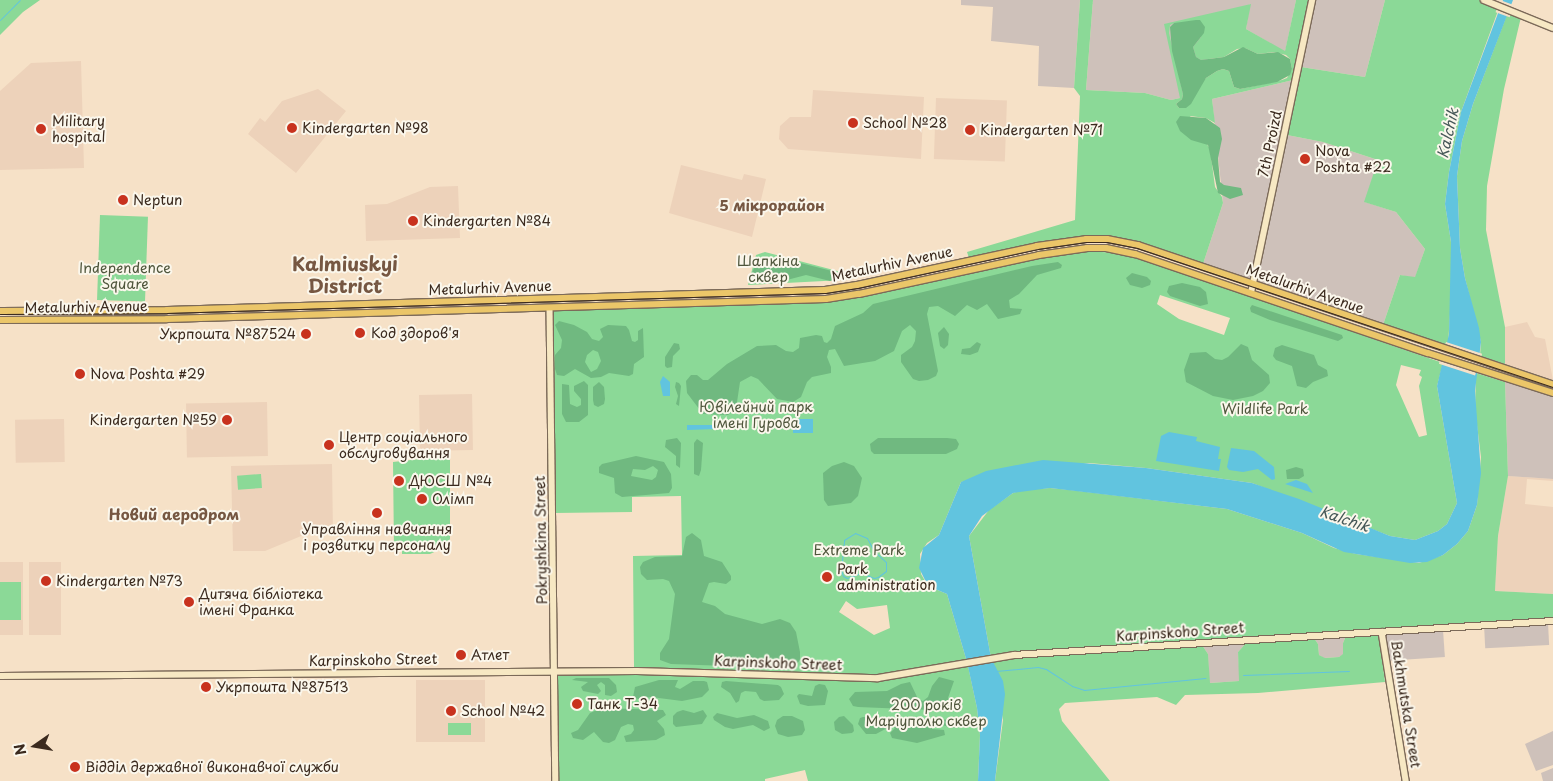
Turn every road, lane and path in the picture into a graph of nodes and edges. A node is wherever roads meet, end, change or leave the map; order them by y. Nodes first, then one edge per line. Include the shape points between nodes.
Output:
1 (1312, 0) edge
2 (1484, 0) edge
3 (1553, 28) edge
4 (1254, 284) junction
5 (1251, 293) junction
6 (550, 298) junction
7 (340, 304) junction
8 (550, 308) junction
9 (0, 311) edge
10 (94, 311) junction
11 (340, 314) junction
12 (0, 320) edge
13 (94, 320) junction
14 (1553, 385) edge
15 (1553, 393) edge
16 (1553, 621) edge
17 (1382, 632) junction
18 (555, 671) junction
19 (0, 676) edge
20 (556, 781) edge
21 (1406, 781) edge

1 - 4 street, 7th Proizd
2 - 3 street
4 - 5 street, 7th Proizd
4 - 6 main road, Metalurhiv Avenue via 1138,245 1096,239 1037,246 831,290
4 - 14 main road, Metalurhiv Avenue
5 - 8 main road, Metalurhiv Avenue via 1135,254 1096,248 1039,255 832,299
5 - 15 main road, Metalurhiv Avenue
6 - 7 main road, Metalurhiv Avenue
6 - 8 main road, Pokryshkina Street
7 - 10 main road, Metalurhiv Avenue
7 - 11 main road
8 - 11 main road, Metalurhiv Avenue
8 - 18 street, Pokryshkina Street
9 - 10 main road, Metalurhiv Avenue
10 - 13 main road
11 - 13 main road, Metalurhiv Avenue
12 - 13 main road, Metalurhiv Avenue
16 - 17 street, Karpinskoho Street
17 - 18 street, Karpinskoho Street via 996,658 878,678
17 - 21 street, Bakhmutska Street
18 - 19 street, Karpinskoho Street
18 - 20 street, Pokryshkina Street

